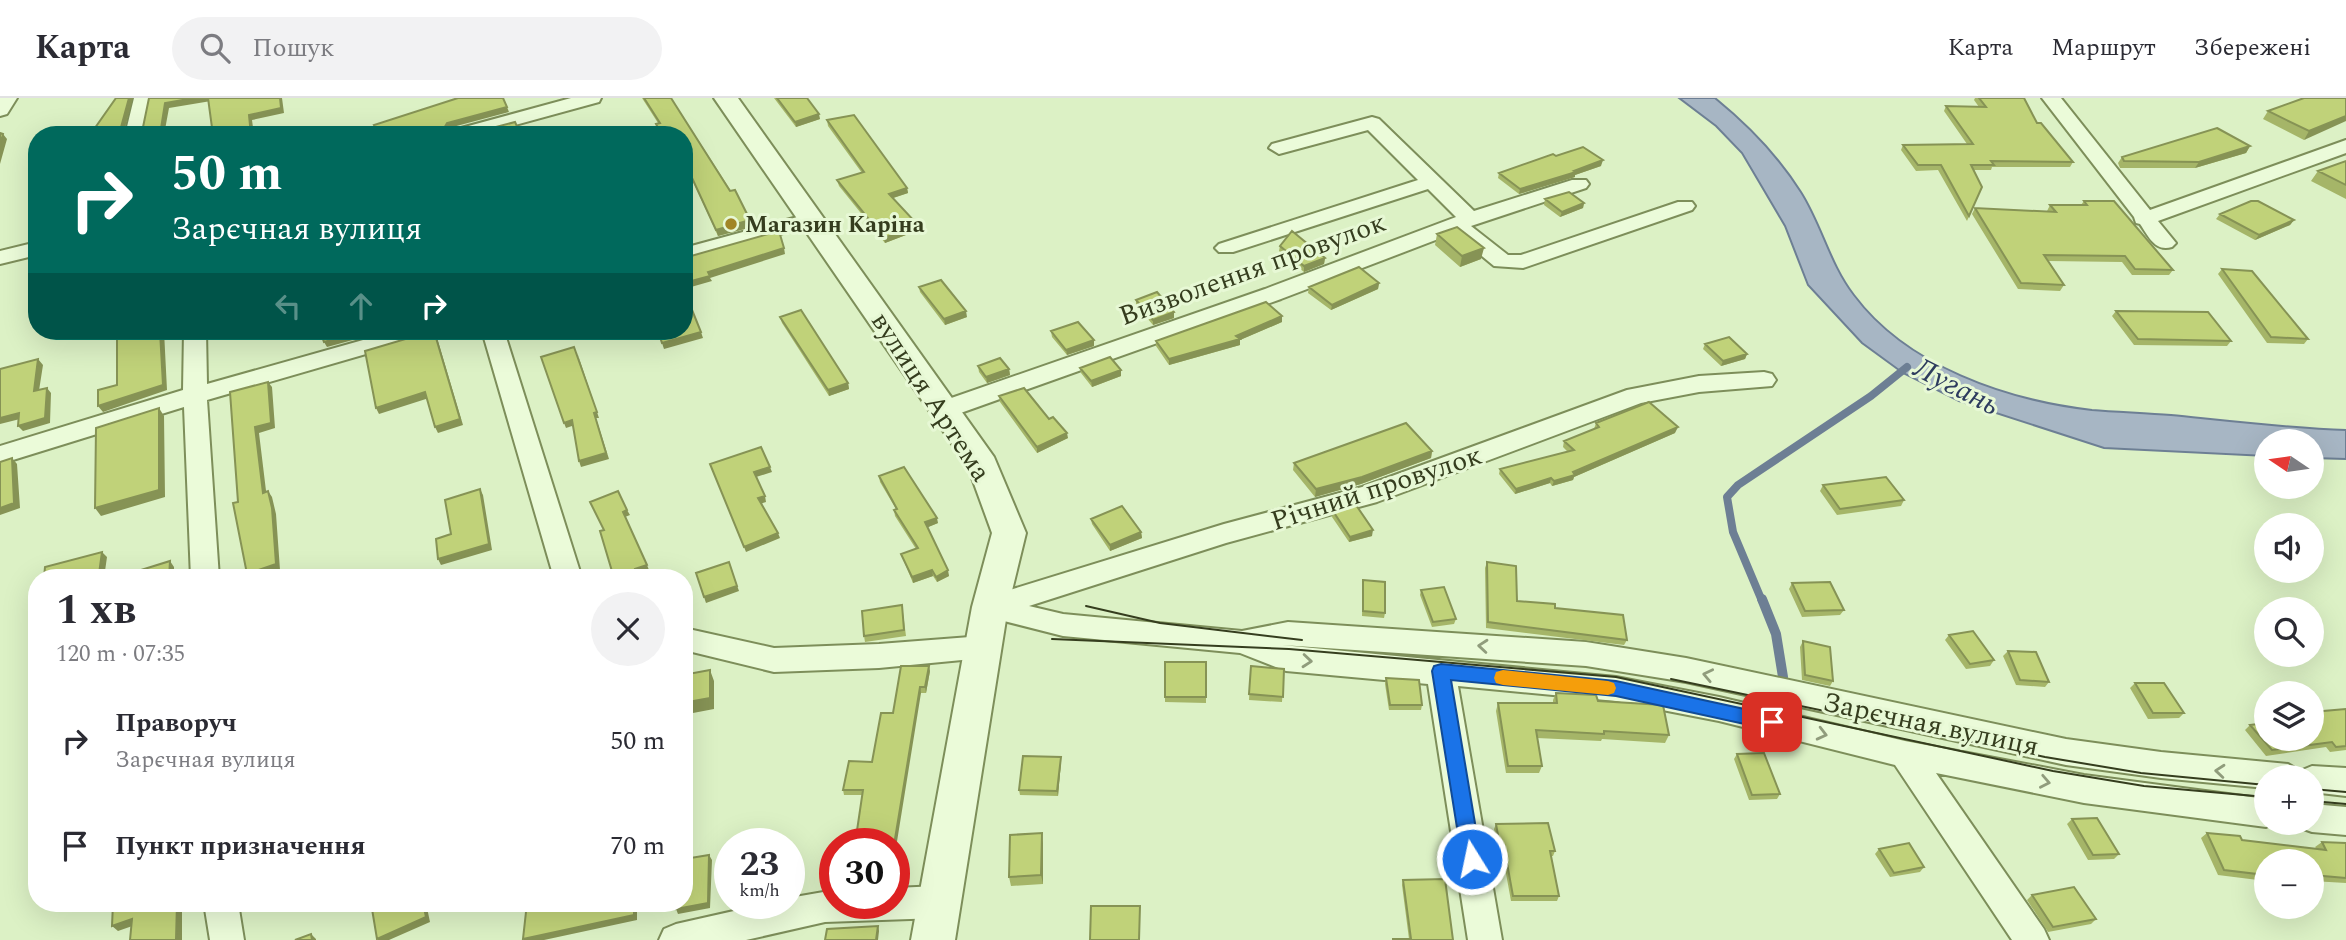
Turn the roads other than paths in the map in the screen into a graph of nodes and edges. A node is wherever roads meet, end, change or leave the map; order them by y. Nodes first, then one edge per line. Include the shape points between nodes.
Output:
1 (8, 98) edge
2 (143, 98) edge
3 (592, 98) edge
4 (726, 98) edge
5 (2051, 98) edge
6 (0, 110) edge
7 (136, 126) edge
8 (490, 126) edge
9 (2346, 146) edge
10 (1279, 148) dead end
11 (1431, 182) junction
12 (1579, 184) dead end
13 (1685, 206) dead end
14 (812, 219) junction
15 (2143, 219) junction
16 (1464, 222) junction
17 (2165, 243) dead end
18 (1226, 248) dead end
19 (28, 250) edge
20 (693, 252) edge
21 (0, 258) edge
22 (195, 340) edge
23 (388, 340) edge
24 (496, 340) edge
25 (1764, 380) dead end
26 (195, 395) junction
27 (946, 409) junction
28 (0, 455) edge
29 (205, 569) edge
30 (565, 569) edge
31 (990, 607) junction
32 (693, 641) edge
33 (1242, 642) junction
34 (983, 647) junction
35 (1441, 671) junction
36 (1905, 754) junction
37 (2254, 774) edge
38 (2324, 780) edge
39 (2346, 782) edge
40 (2254, 811) edge
41 (2324, 819) edge
42 (2346, 821) edge
43 (939, 902) junction
44 (222, 912) edge
45 (227, 940) edge
46 (676, 940) edge
47 (933, 940) edge
48 (1485, 940) edge
49 (2032, 940) edge

1 - 6 street
2 - 7 street
3 - 8 street
4 - 14 street, вулиця Артема
5 - 15 street
9 - 15 street
10 - 11 street via 1372,123
11 - 16 street
11 - 18 street
12 - 16 street, Визволення провулок
13 - 16 street via 1522,262 1502,261
14 - 20 street
14 - 27 street, вулиця Артема
15 - 17 street
16 - 27 street, Визволення провулок
19 - 21 street
22 - 26 street
23 - 26 street
24 - 30 street
25 - 31 street, Річний провулок via 1710,381 1635,396 1368,495
26 - 28 street
26 - 29 street
27 - 31 street, вулиця Артема via 983,465 1009,533
31 - 33 street, Зарєчная вулиця via 1063,625
31 - 34 street, вулиця Артема
32 - 34 street via 774,660
33 -> 35 street, Зарєчная вулиця via 1286,659
37 -> 33 street, Зарєчная вулиця via 2066,752 1686,670 1586,654 1288,633
34 - 43 street, вулиця Артема
35 -> 36 street, Зарєчная вулиця via 1616,689
35 - 48 street
36 -> 40 street, Зарєчная вулиця via 2084,789
36 - 49 street
38 - 39 street
41 - 42 street
43 - 46 street via 825,906
43 - 47 street, вулиця Артема
44 - 45 street

